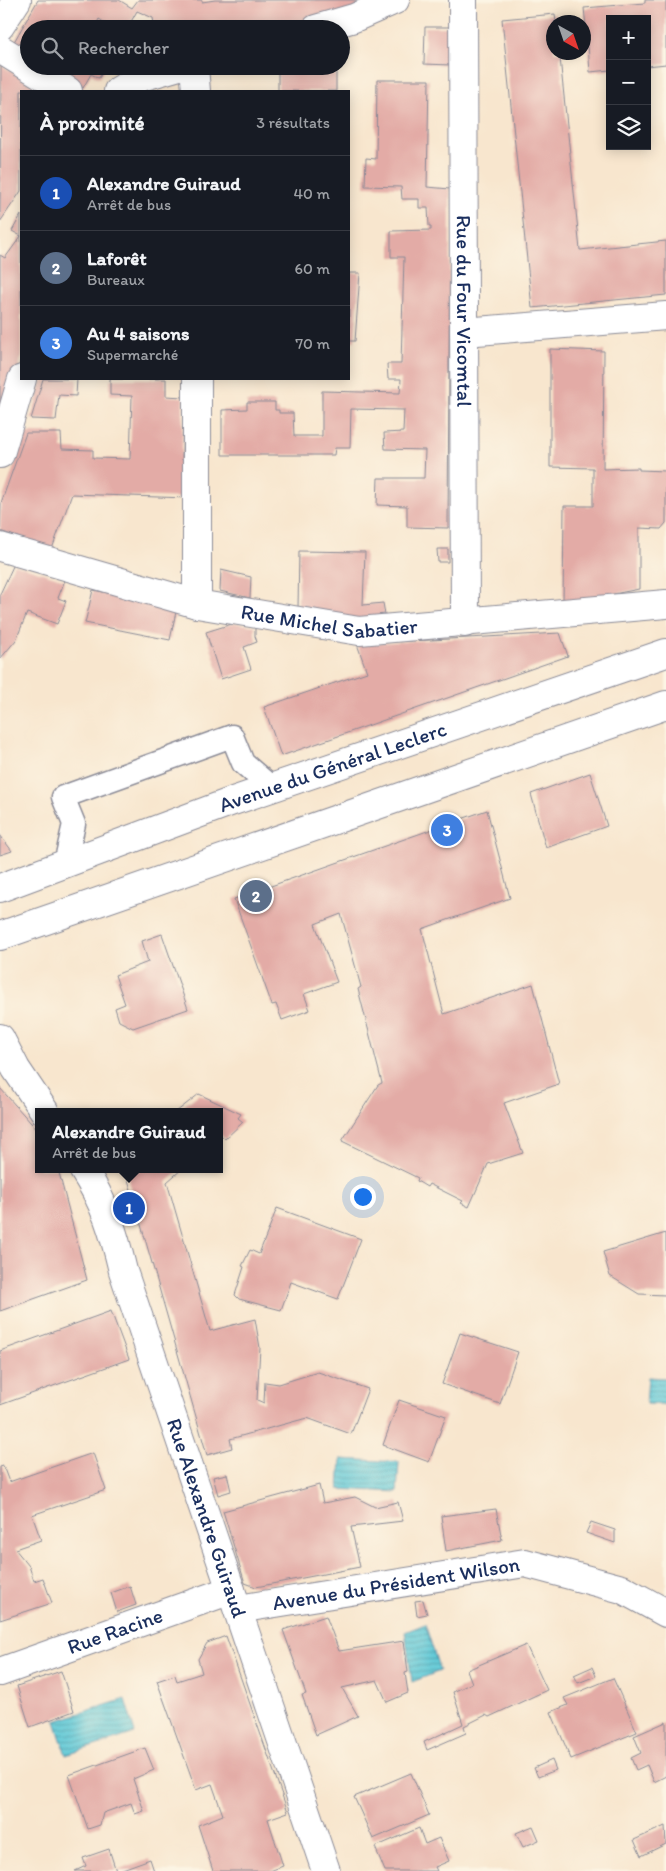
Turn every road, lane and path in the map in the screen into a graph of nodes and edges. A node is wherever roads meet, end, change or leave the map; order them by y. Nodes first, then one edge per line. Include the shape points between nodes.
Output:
1 (18, 0) edge
2 (395, 0) edge
3 (463, 0) edge
4 (347, 20) edge
5 (0, 26) edge
6 (0, 49) edge
7 (20, 61) edge
8 (42, 75) edge
9 (148, 75) edge
10 (195, 75) edge
11 (66, 90) edge
12 (120, 90) edge
13 (196, 90) edge
14 (666, 316) edge
15 (464, 332) junction
16 (22, 380) edge
17 (198, 380) edge
18 (0, 454) edge
19 (0, 547) edge
20 (197, 604) junction
21 (666, 604) edge
22 (465, 623) junction
23 (666, 653) edge
24 (666, 705) edge
25 (272, 788) junction
26 (65, 864) junction
27 (0, 888) edge
28 (0, 936) edge
29 (0, 1038) edge
30 (42, 1108) edge
31 (86, 1173) edge
32 (234, 1600) junction
33 (666, 1613) edge
34 (0, 1672) edge
35 (326, 1871) edge

1 - 5 street
2 - 4 street
3 - 15 street, Rue du Four Vicomtal
6 - 7 street
8 - 11 street
9 - 12 street
10 - 13 street
14 - 15 street
15 - 22 street, Rue du Four Vicomtal
16 - 18 street
17 - 20 street
19 - 20 street, Rue Michel Sabatier
20 - 22 street, Rue Michel Sabatier via 359,631
21 - 22 street, Rue Michel Sabatier
23 - 25 street, Avenue du Général Leclerc
24 - 28 street
25 - 26 street, Avenue du Général Leclerc
25 - 26 lane via 243,762 232,736 64,797 74,824
26 - 27 street, Avenue du Général Leclerc
29 - 30 street
31 - 32 street, Rue Alexandre Guiraud via 112,1226 123,1272
32 - 33 street, Avenue du Président Wilson via 526,1563 622,1589
32 - 34 street, Rue Racine
32 - 35 street, Rue Alexandre Guiraud

